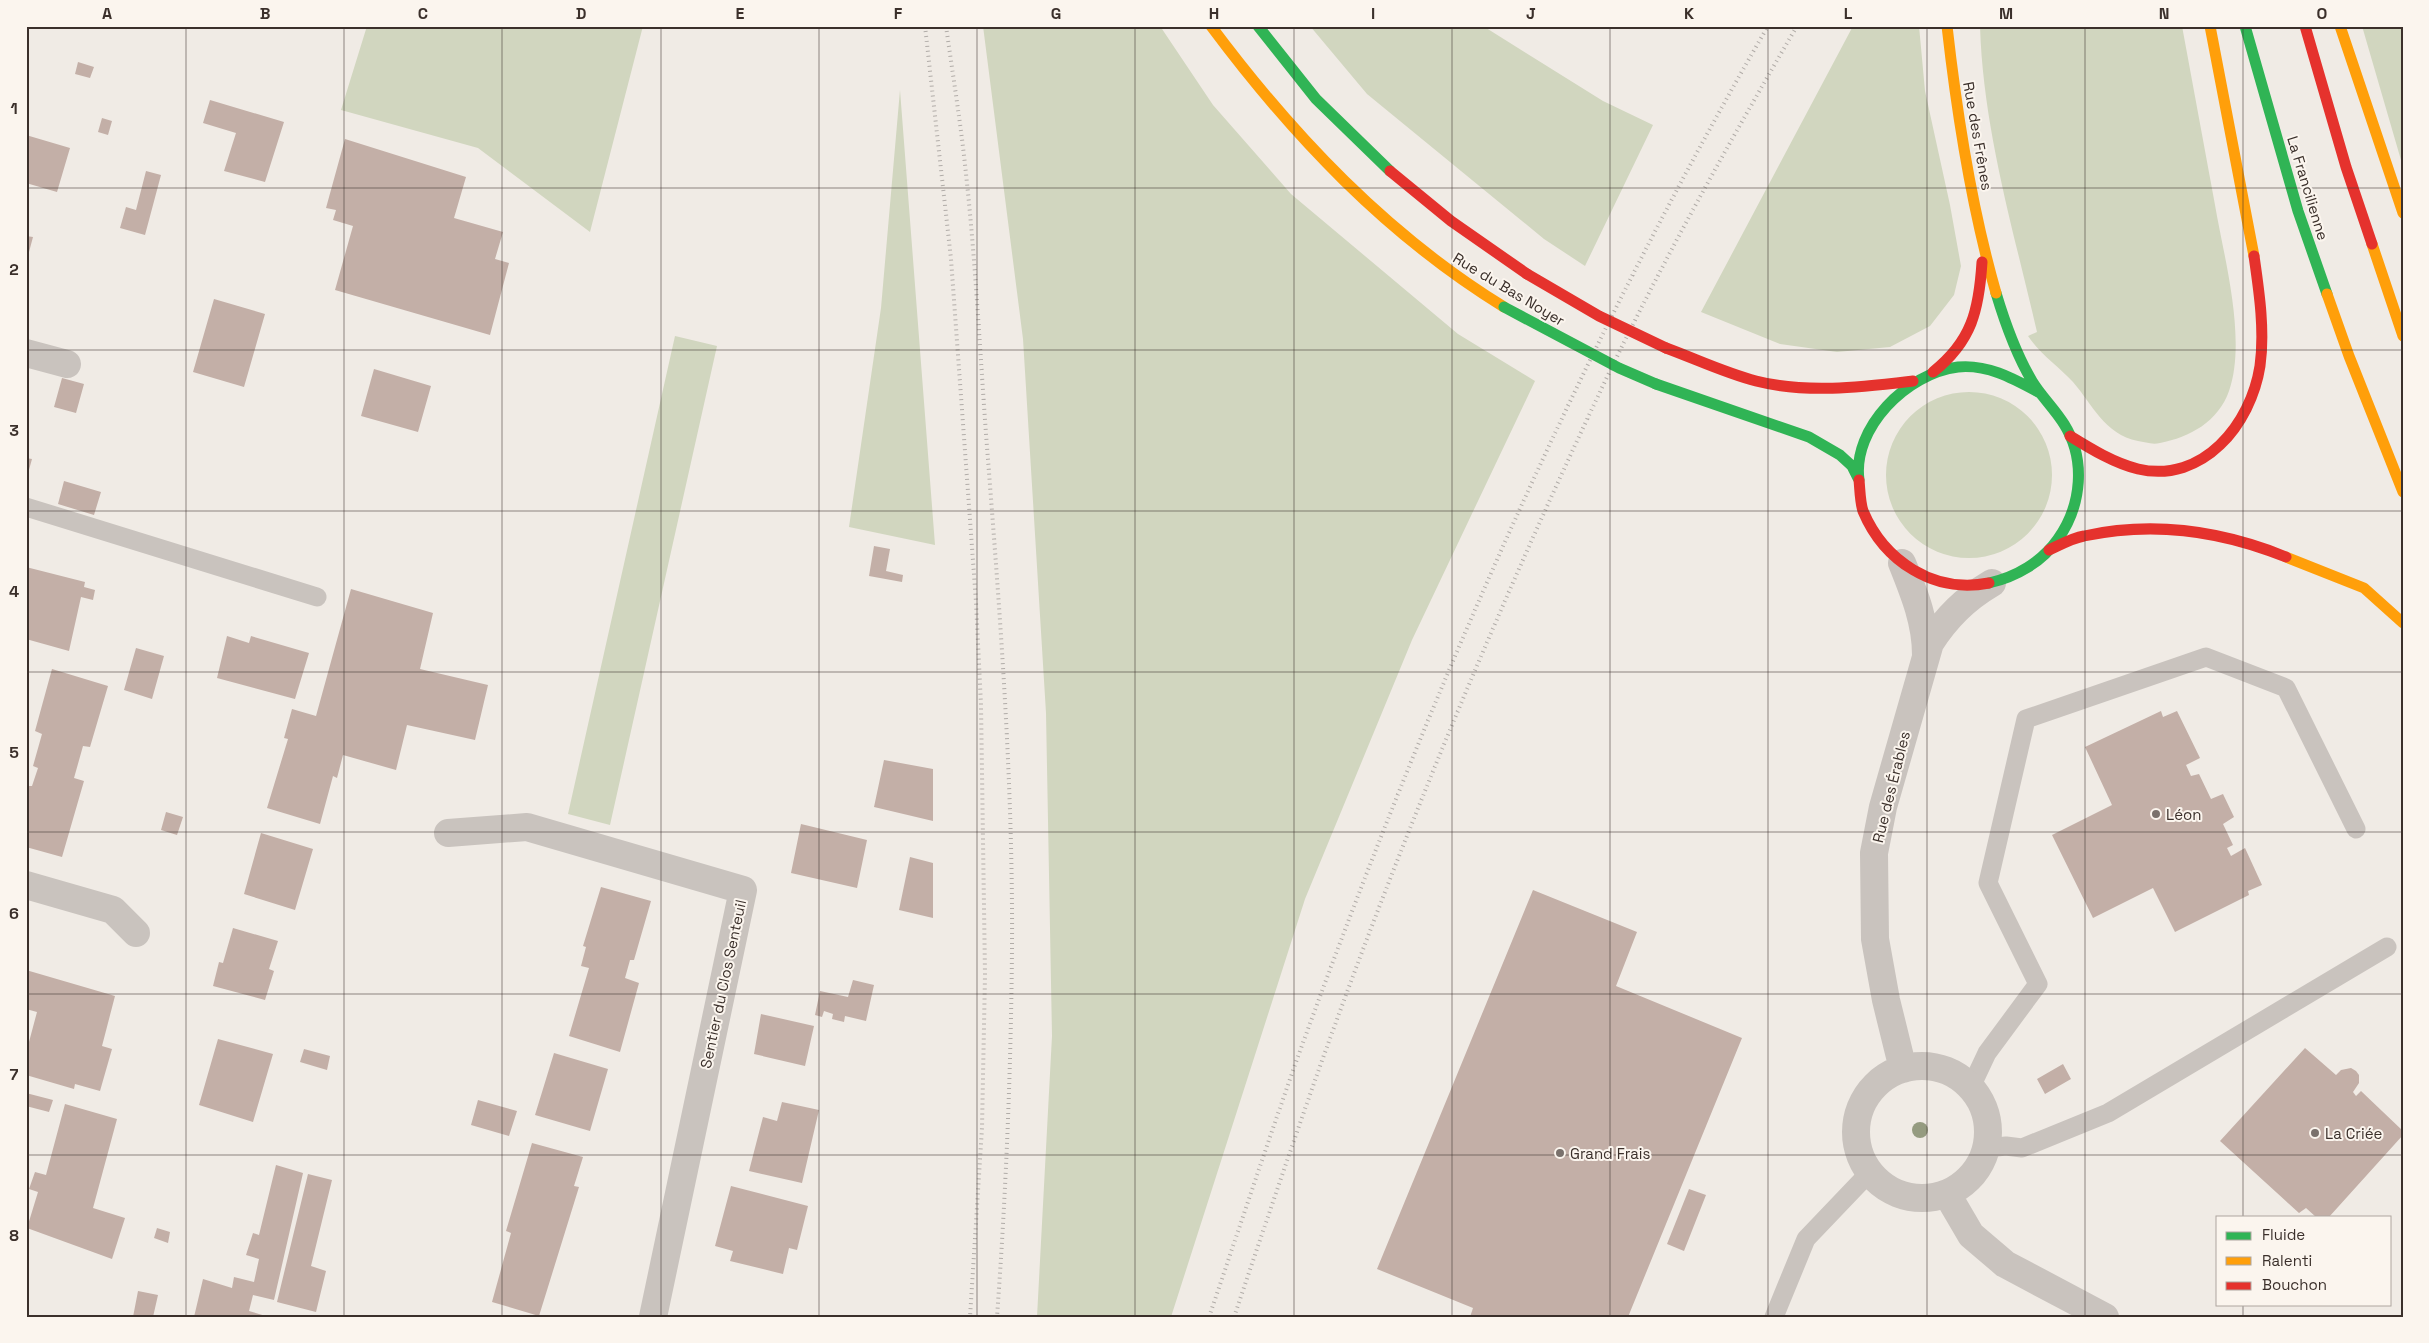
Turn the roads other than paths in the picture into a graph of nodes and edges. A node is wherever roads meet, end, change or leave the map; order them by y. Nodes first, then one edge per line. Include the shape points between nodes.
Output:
1 (1211, 26) edge
2 (1258, 26) edge
3 (1947, 26) edge
4 (2210, 26) edge
5 (2245, 26) edge
6 (2304, 26) edge
7 (2340, 26) edge
8 (2403, 213) edge
9 (1983, 250) junction
10 (2403, 336) edge
11 (26, 353) edge
12 (67, 364) dead end
13 (1932, 373) junction
14 (1913, 381) junction
15 (2040, 393) junction
16 (2070, 436) junction
17 (1858, 478) junction
18 (2403, 492) edge
19 (26, 507) edge
20 (2049, 550) junction
21 (1902, 563) junction
22 (1992, 583) junction
23 (317, 597) dead end
24 (2403, 623) edge
25 (1926, 655) junction
26 (2356, 829) dead end
27 (448, 833) dead end
28 (26, 885) edge
29 (136, 933) dead end
30 (2388, 947) dead end
31 (1903, 1069) junction
32 (1971, 1087) junction
33 (1986, 1148) junction
34 (1869, 1173) junction
35 (1947, 1194) junction
36 (652, 1317) edge
37 (1774, 1317) edge
38 (2105, 1317) edge

1 - 17 main road, Rue du Bas Noyer, bridge via 1269,102 1316,153 1428,256 1504,307 1611,364 1656,384 1809,437 1840,455 1852,466
2 - 14 main road, Rue du Bas Noyer, bridge via 1302,82 1386,170 1481,244 1600,316 1666,348 1758,381 1788,386 1877,386
3 - 9 main road, Rue des Frênes via 1952,73
4 - 16 main road via 2255,257 2260,299 2259,373 2244,412 2231,434 2201,460 2186,467 2174,471 2141,470 2119,463
5 - 18 main road, La Francilienne via 2298,211 2349,356
6 - 10 main road via 2346,167
7 - 8 main road
9 - 13 main road, Rue des Frênes via 1981,287 1969,332 1954,356
9 - 15 main road, Rue des Frênes via 2011,337
11 - 12 street
13 - 14 main road
13 - 15 main road via 1965,367 1992,369 2017,378
14 - 17 main road via 1892,398 1875,419 1863,443
15 - 16 main road via 2058,412
16 - 20 main road via 2077,462 2075,503 2065,528
17 - 21 main road via 1868,522 1882,545
19 - 23 lane
20 - 22 main road via 2029,567
20 - 24 main road via 2083,536 2134,529 2180,530 2224,536 2260,546 2364,588
21 - 22 main road via 1925,577 1951,584
21 - 25 street, Rue des Érables via 1920,612
22 - 25 street, Rue des Érables via 1962,603 1943,622
25 - 31 street, Rue des Érables via 1883,807 1874,853 1875,939
26 - 32 lane via 2286,688 2206,657 2026,719 1988,883 2038,984 1987,1054
27 - 36 street, Sentier du Clos Senteuil via 527,827 743,890
28 - 29 street via 113,910
30 - 33 lane via 2108,1113 2022,1148
31 - 32 street via 1940,1068
31 - 34 street via 1869,1092 1859,1112 1856,1132 1859,1154
32 - 33 street via 1983,1105 1988,1126
33 - 35 street via 1978,1168
34 - 35 street via 1885,1188 1904,1196 1926,1199
34 - 37 lane via 1806,1239
35 - 38 street via 1971,1235 2005,1264

